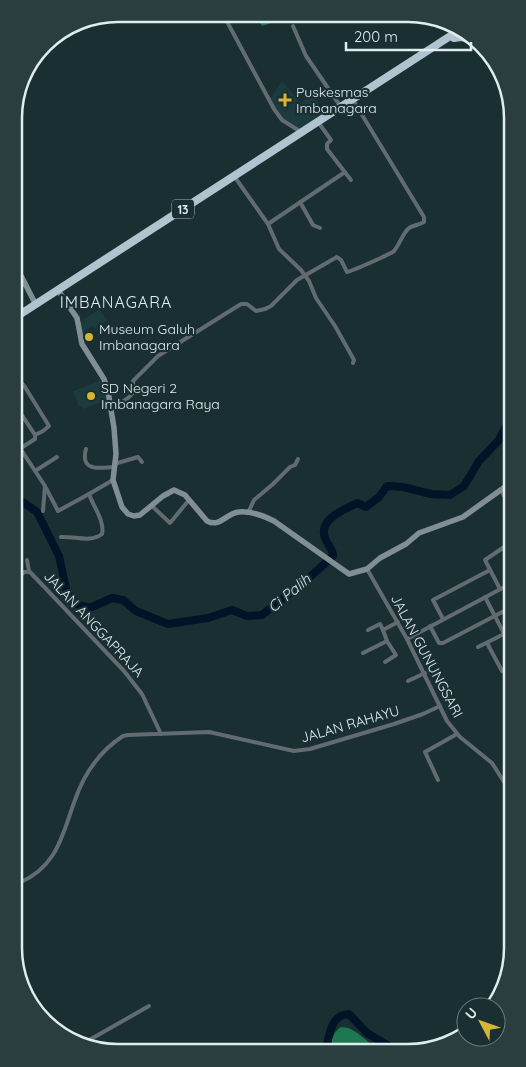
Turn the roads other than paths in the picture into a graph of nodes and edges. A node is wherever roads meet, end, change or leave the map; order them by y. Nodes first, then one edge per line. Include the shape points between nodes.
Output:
1 (228, 23) edge
2 (293, 26) dead end
3 (455, 35) edge
4 (353, 100) junction
5 (341, 107) junction
6 (318, 122) junction
7 (302, 132) junction
8 (345, 172) junction
9 (234, 176) junction
10 (351, 180) dead end
11 (300, 202) junction
12 (268, 224) junction
13 (320, 228) dead end
14 (305, 275) junction
15 (23, 278) edge
16 (26, 284) junction
17 (23, 285) edge
18 (58, 290) junction
19 (36, 305) junction
20 (23, 314) edge
21 (353, 363) dead end
22 (23, 384) edge
23 (111, 406) junction
24 (23, 416) edge
25 (35, 435) junction
26 (23, 443) edge
27 (86, 449) dead end
28 (23, 451) edge
29 (57, 458) dead end
30 (298, 459) dead end
31 (142, 462) dead end
32 (114, 466) junction
33 (35, 471) junction
34 (114, 480) junction
35 (45, 486) junction
36 (504, 488) edge
37 (501, 490) junction
38 (89, 494) junction
39 (504, 494) edge
40 (188, 500) junction
41 (43, 502) junction
42 (52, 502) junction
43 (152, 506) junction
44 (43, 511) dead end
45 (248, 513) junction
46 (60, 537) dead end
47 (503, 548) edge
48 (27, 560) dead end
49 (367, 569) junction
50 (490, 570) junction
51 (28, 571) junction
52 (22, 574) edge
53 (503, 587) edge
54 (500, 589) junction
55 (485, 597) junction
56 (503, 612) edge
57 (495, 616) junction
58 (443, 619) junction
59 (398, 622) junction
60 (430, 626) junction
61 (368, 630) dead end
62 (383, 630) junction
63 (503, 633) edge
64 (504, 634) edge
65 (407, 639) junction
66 (387, 641) junction
67 (487, 643) junction
68 (478, 647) dead end
69 (363, 653) dead end
70 (385, 662) dead end
71 (503, 672) edge
72 (425, 673) junction
73 (408, 682) dead end
74 (440, 706) junction
75 (161, 734) junction
76 (457, 734) junction
77 (438, 780) dead end
78 (503, 781) edge
79 (22, 881) edge
80 (148, 1006) dead end
81 (90, 1040) edge

1 - 7 street via 274,110 282,120
2 - 5 street via 306,56
3 - 4 highway, 13 via 412,66 398,70
4 - 5 highway, 13
4 - 14 street via 425,220 410,228 390,254 349,272 338,257
5 - 6 highway, 13
6 - 7 highway, 13
6 - 8 street via 331,140 327,149
7 - 9 highway, 13
8 - 10 street
8 - 11 street
9 - 12 street
9 - 18 highway, 13
11 - 12 street
11 - 13 street via 313,225
12 - 14 street via 278,249
14 - 21 street via 348,348
14 - 23 street via 290,285 271,306 253,310 244,303 158,356 133,381 134,392 127,400
15 - 16 street
16 - 17 street
16 - 19 street
18 - 19 highway, 13
18 - 23 street via 77,318 82,344 104,378
19 - 20 highway, 13
22 - 25 street via 48,423 48,428
23 - 32 street via 116,454
24 - 25 street
25 - 26 street via 35,439
27 - 32 street via 87,464 96,468
28 - 33 street
29 - 33 street
30 - 45 street via 254,500
31 - 32 street via 138,457
32 - 34 street
33 - 35 street
34 - 38 street
34 - 43 street via 122,507 128,514 137,516
35 - 41 street
35 - 42 street
36 - 37 street
37 - 39 street
37 - 49 street via 463,517 419,533
38 - 42 street via 59,511
38 - 46 street via 100,518 102,534 86,539
40 - 43 street via 174,490
40 - 43 street via 170,523
40 - 45 street via 212,523 235,513
41 - 42 street
41 - 44 street
45 - 49 street via 274,521 349,574
47 - 50 street via 485,560
48 - 51 street
49 - 59 street, JALAN GUNUNGSARI
50 - 54 street
50 - 58 street via 433,600
51 - 52 street, JALAN ANGGAPRAJA
51 - 75 street, JALAN ANGGAPRAJA via 124,671 142,694
53 - 54 street
54 - 55 street
55 - 57 street
55 - 58 street
56 - 57 street
57 - 60 street via 441,643
57 - 63 street
58 - 60 street
59 - 62 street
59 - 65 street, JALAN GUNUNGSARI
60 - 65 street
61 - 62 street via 380,624
62 - 66 street
64 - 67 street
65 - 72 street, JALAN GUNUNGSARI
66 - 69 street
66 - 70 street via 396,655
67 - 68 street
67 - 71 street
72 - 73 street
72 - 74 street, JALAN GUNUNGSARI
74 - 75 street, JALAN RAHAYU via 394,724 294,751 209,732
74 - 76 street, JALAN GUNUNGSARI
75 - 79 street, JALAN RAHAYU via 124,736 98,757 80,786 55,854 35,874
76 - 77 street via 425,752
76 - 78 street, JALAN GUNUNGSARI via 492,763
80 - 81 street

